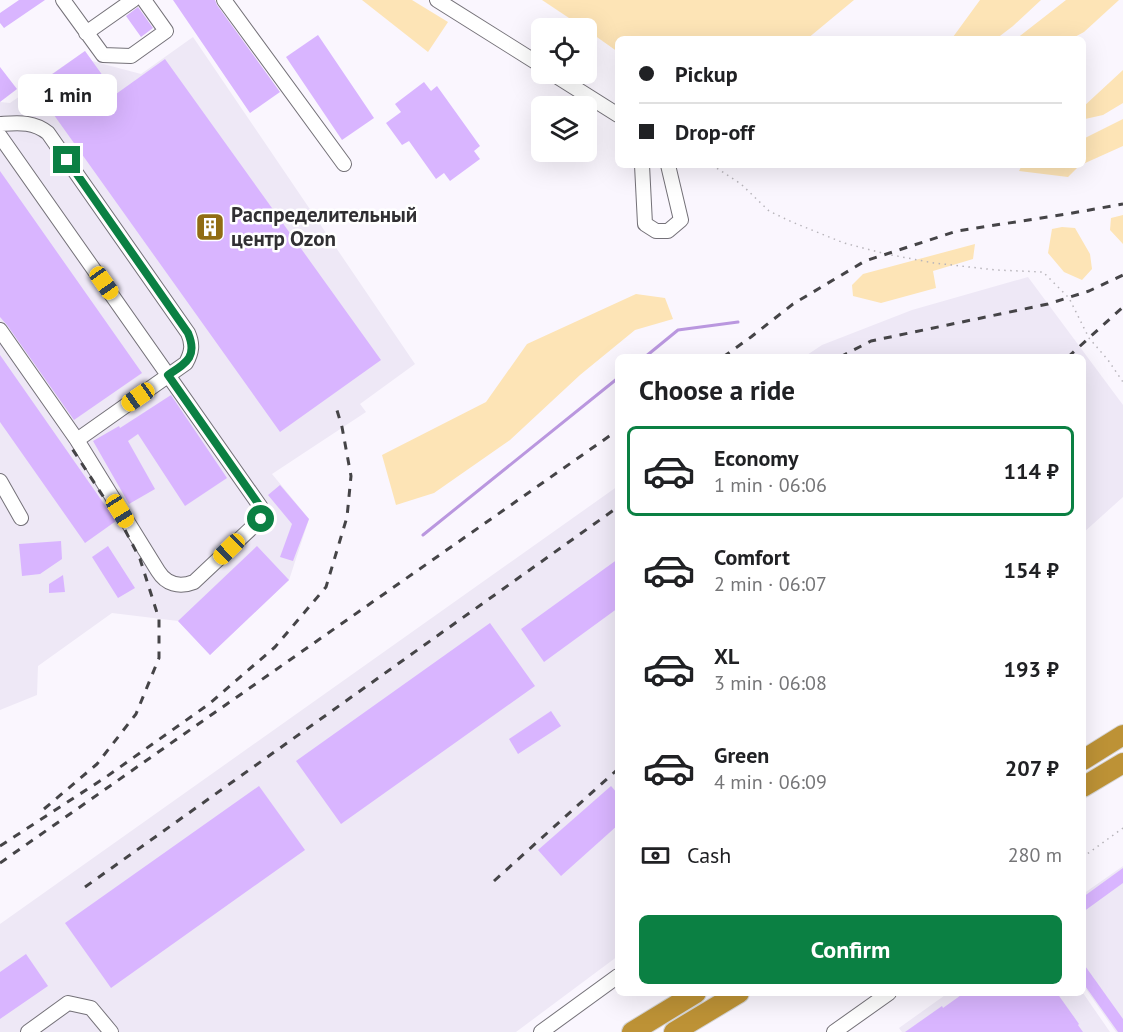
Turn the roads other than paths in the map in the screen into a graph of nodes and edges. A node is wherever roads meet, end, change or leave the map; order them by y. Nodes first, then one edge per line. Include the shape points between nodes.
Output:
1 (63, 0) edge
2 (133, 0) edge
3 (144, 0) edge
4 (224, 0) edge
5 (437, 0) edge
6 (86, 33) junction
7 (531, 59) edge
8 (569, 84) edge
9 (615, 113) edge
10 (0, 124) edge
11 (0, 136) edge
12 (344, 164) dead end
13 (642, 168) edge
14 (669, 168) edge
15 (0, 330) edge
16 (168, 375) junction
17 (77, 440) junction
18 (0, 481) edge
19 (21, 518) dead end
20 (1123, 735) edge
21 (1086, 758) edge
22 (1123, 763) edge
23 (1086, 785) edge
24 (615, 978) edge
25 (691, 996) edge
26 (734, 996) edge
27 (885, 996) edge
28 (28, 1032) edge
29 (111, 1032) edge
30 (541, 1032) edge
31 (632, 1032) edge
32 (674, 1032) edge
33 (834, 1032) edge

1 - 6 street
2 - 6 street
3 - 6 street via 166,31 130,56 103,55
4 - 12 street
5 - 7 street
8 - 9 street
10 - 16 street via 34,124 48,134 188,333 190,355 186,363
11 - 16 street
13 - 14 street via 645,224 656,231 668,231 681,220
15 - 17 street
16 - 17 street
16 - 17 street via 263,513 197,580 177,585 161,577
18 - 19 street
20 - 21 highway
22 - 23 highway
24 - 30 street
25 - 31 highway
26 - 32 highway
27 - 33 street
28 - 29 street via 68,1003 91,1008

